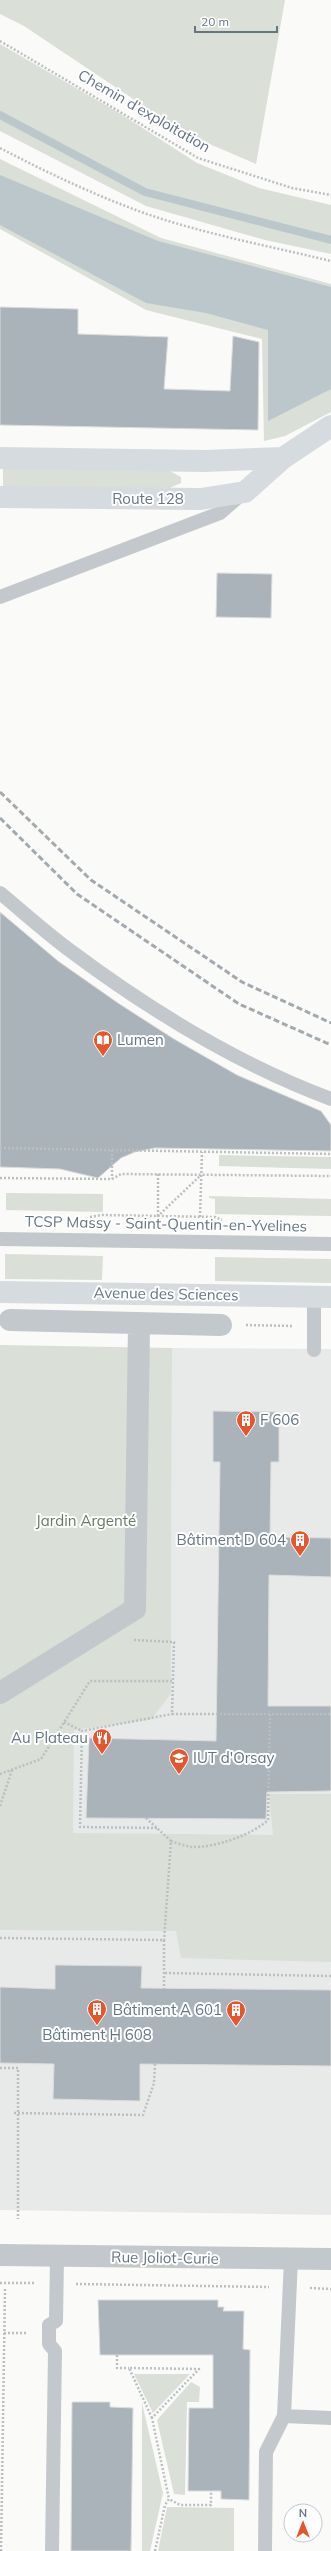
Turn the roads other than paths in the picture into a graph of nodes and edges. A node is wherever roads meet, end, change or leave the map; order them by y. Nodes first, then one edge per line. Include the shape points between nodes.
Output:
1 (331, 426) edge
2 (0, 458) edge
3 (283, 458) junction
4 (245, 492) junction
5 (0, 497) edge
6 (0, 597) edge
7 (0, 893) edge
8 (331, 1099) edge
9 (0, 1239) edge
10 (331, 1244) edge
11 (0, 1292) edge
12 (323, 1297) edge
13 (150, 1318) junction
14 (10, 1320) dead end
15 (221, 1325) road end
16 (314, 1350) dead end
17 (0, 1693) edge
18 (0, 2255) edge
19 (57, 2256) junction
20 (291, 2259) junction
21 (331, 2259) edge
22 (284, 2416) junction
23 (331, 2418) edge
24 (52, 2551) edge
25 (265, 2551) edge

1 - 3 main road
2 - 3 main road via 204,461
3 - 4 main road
4 - 5 main road, Route 128 via 201,499
4 - 6 lane via 220,512
7 - 8 lane via 68,949 132,994 246,1061 300,1088
9 - 10 lane, TCSP Massy - Saint-Quentin-en-Yvelines
11 - 12 main road, Avenue des Sciences
12 - 16 lane via 314,1326
13 - 14 street
13 - 15 street
13 - 17 street via 135,1609
18 - 19 street, Rue Joliot-Curie
19 - 20 street, Rue Joliot-Curie
19 - 24 lane via 56,2320 49,2325 49,2344 55,2351
20 - 21 street, Rue Joliot-Curie
20 - 22 lane
22 - 23 lane
22 - 25 lane via 266,2452

